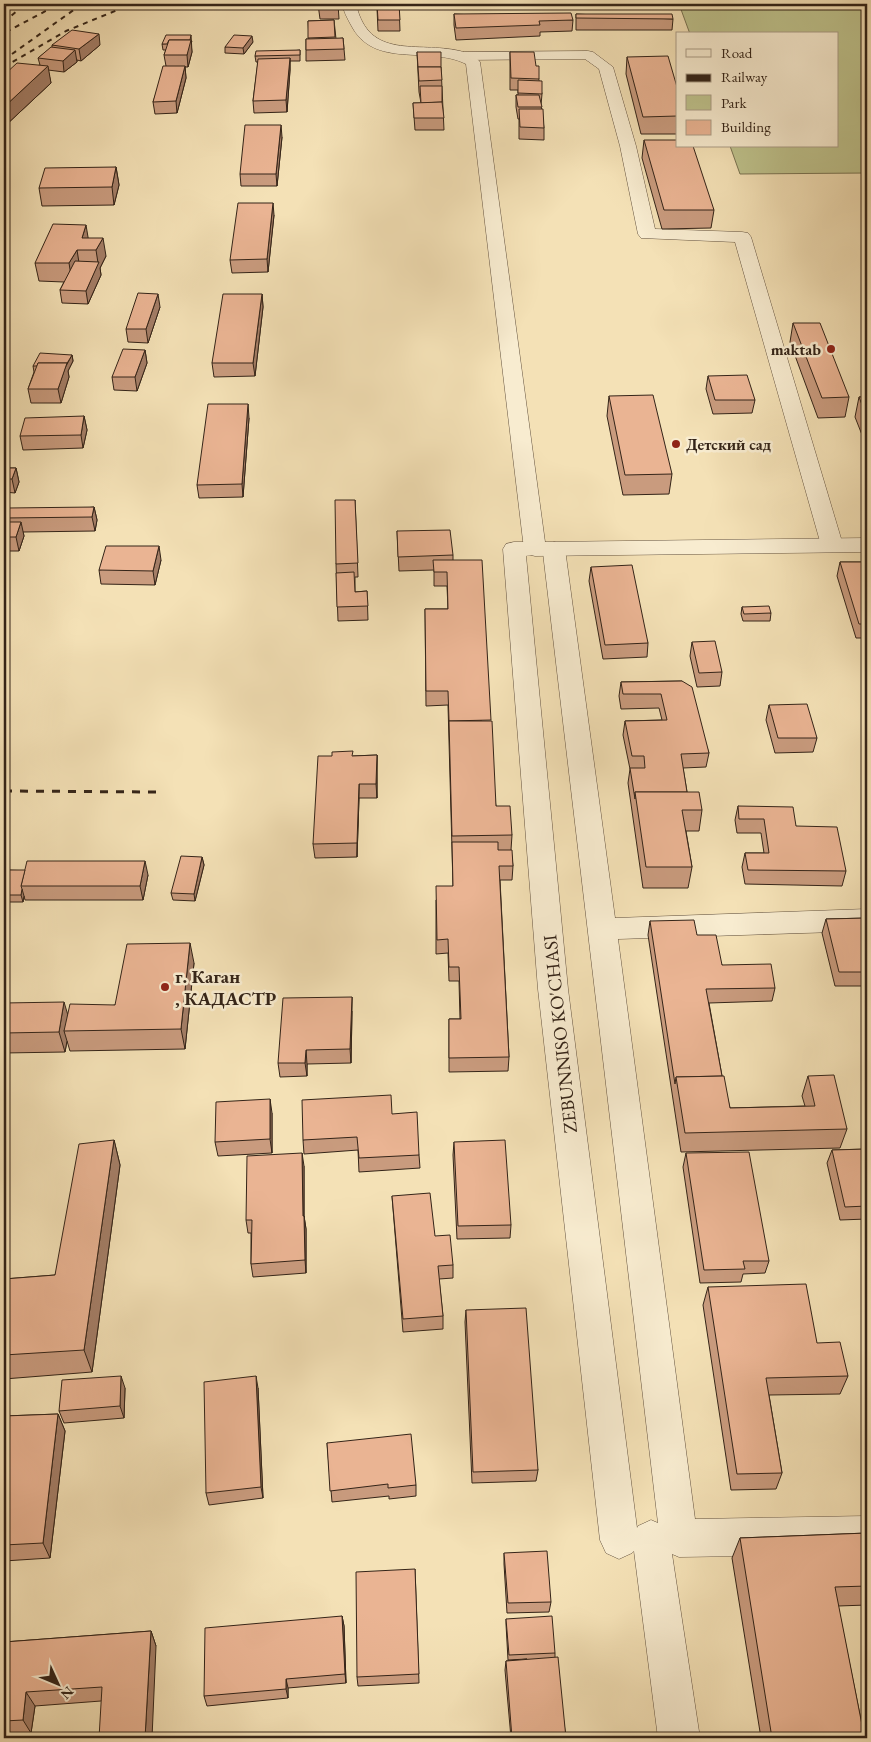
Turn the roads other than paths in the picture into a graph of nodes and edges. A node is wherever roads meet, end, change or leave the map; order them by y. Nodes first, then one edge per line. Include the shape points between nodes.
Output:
1 (349, 4) edge
2 (464, 56) junction
3 (832, 545) junction
4 (867, 545) edge
5 (544, 549) junction
6 (867, 920) edge
7 (601, 929) junction
8 (867, 1535) edge
9 (650, 1539) junction
10 (680, 1738) edge

1 - 2 street via 364,37 379,45
2 - 3 street via 588,55 606,67 628,146 647,234 742,237
2 - 5 street via 473,62
3 - 4 street
3 - 5 street
5 - 7 street, ZEBUNNISO KO'CHASI
5 - 9 street, ZEBUNNISO KO'CHASI via 514,549 553,989
6 - 7 street
7 - 9 street, ZEBUNNISO KO'CHASI
8 - 9 street
9 - 10 street, ZEBUNNISO KO'CHASI

